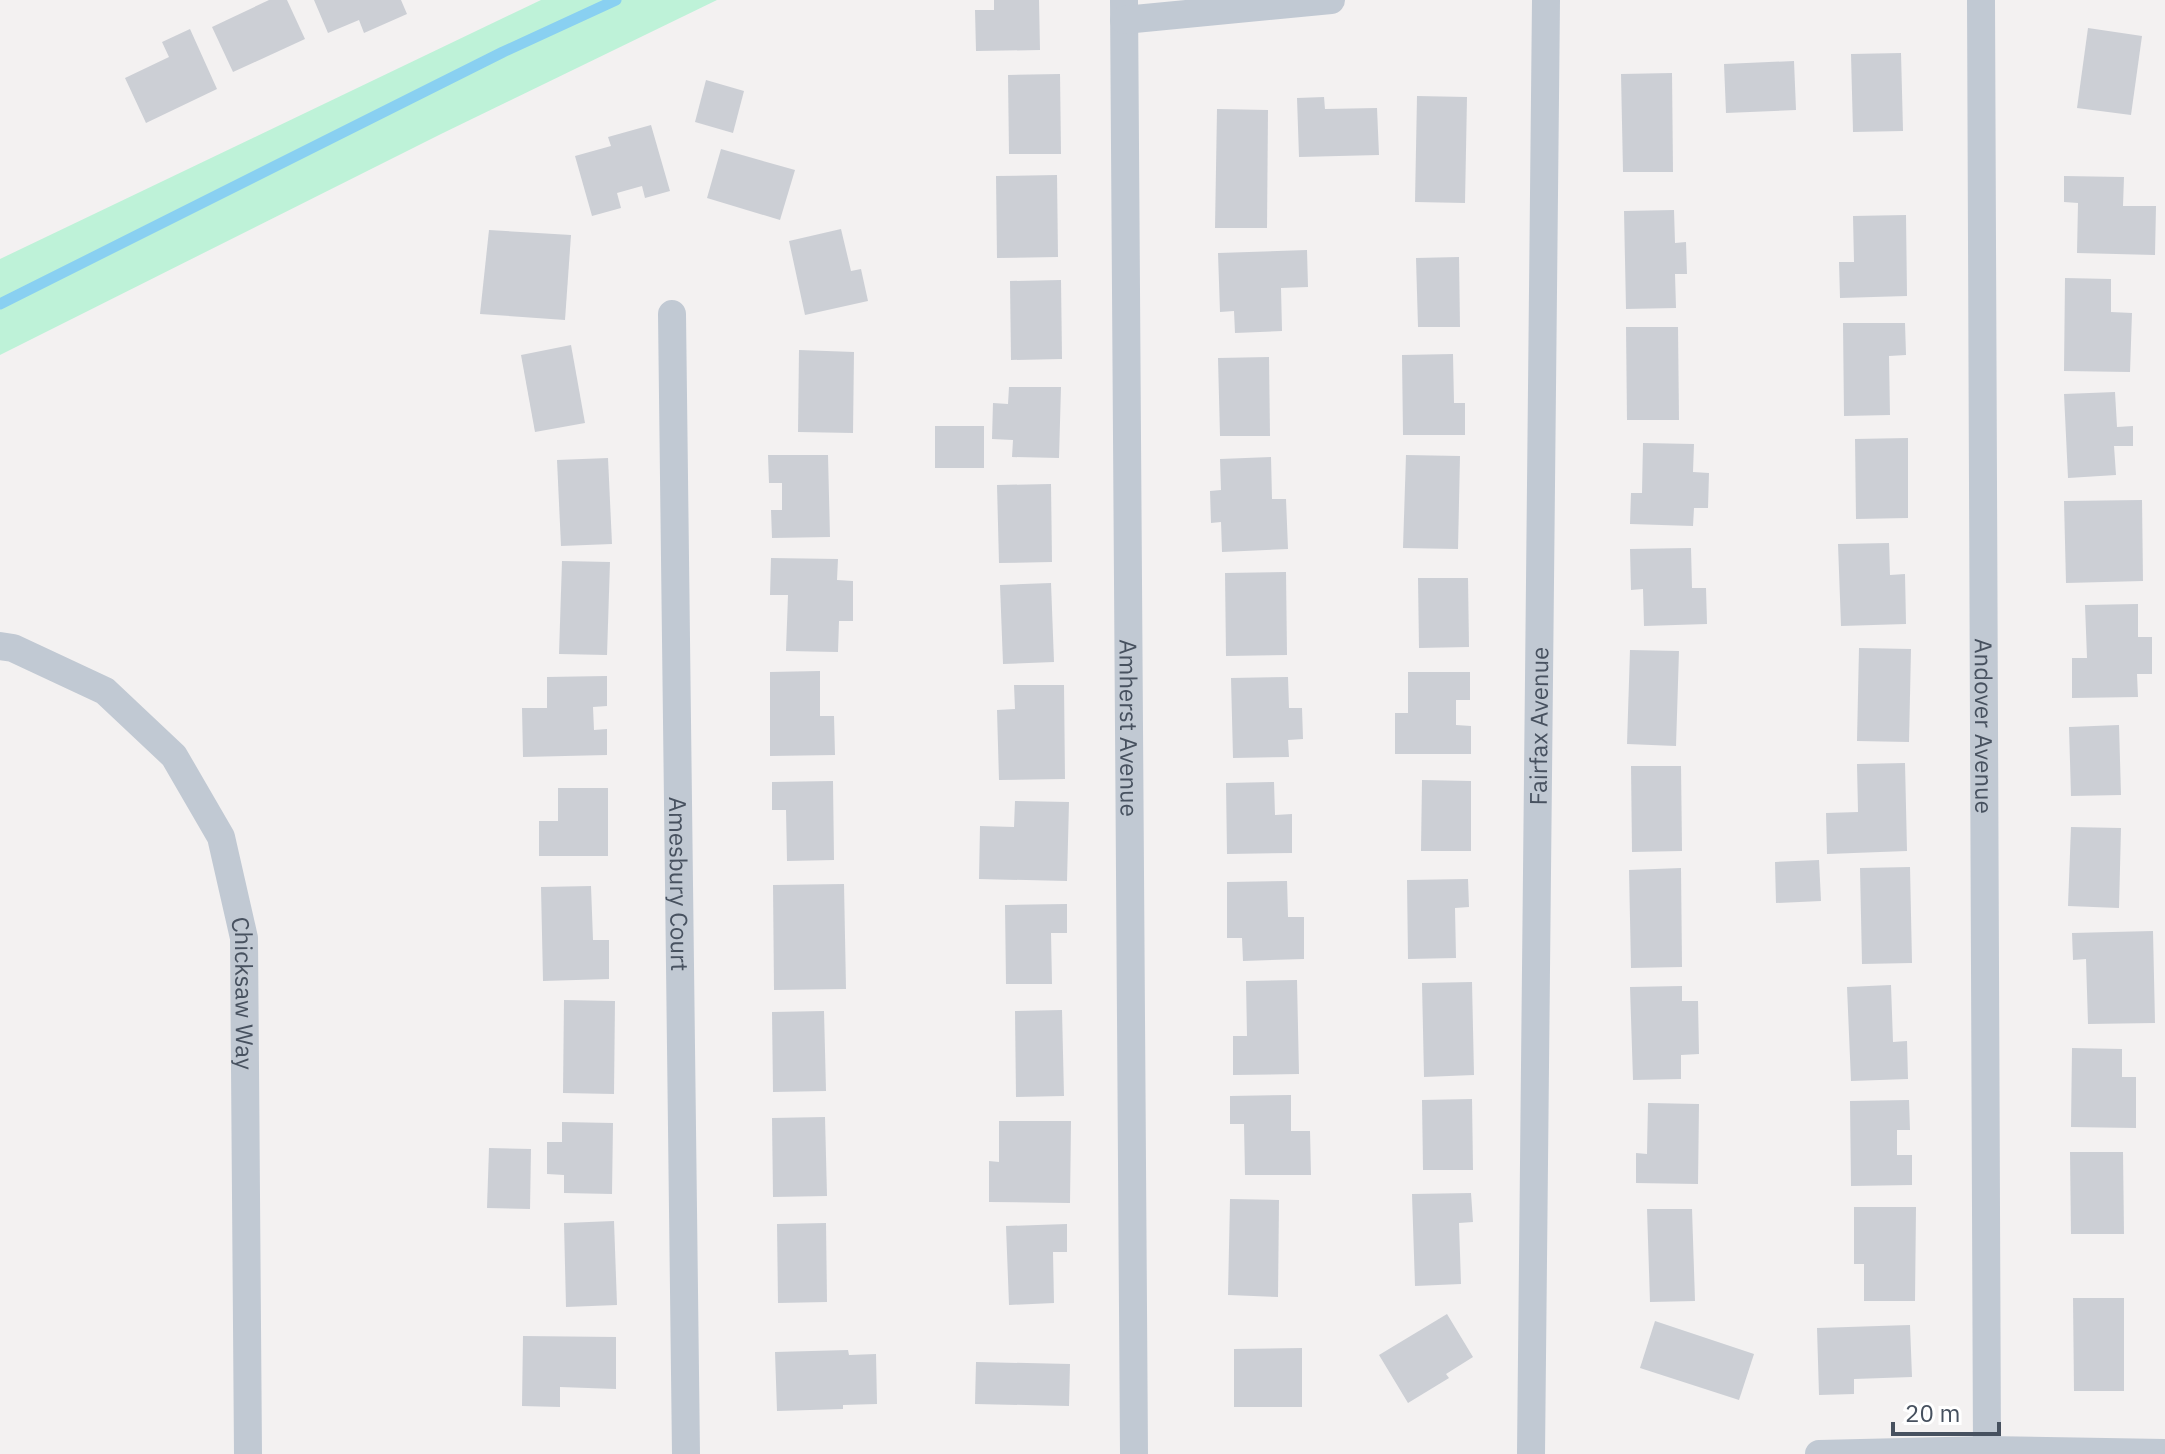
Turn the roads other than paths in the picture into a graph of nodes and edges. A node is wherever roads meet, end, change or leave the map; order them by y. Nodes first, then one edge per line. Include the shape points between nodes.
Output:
1 (1331, 0) edge
2 (1546, 0) edge
3 (1981, 0) edge
4 (1124, 10) edge
5 (672, 314) dead end
6 (0, 646) edge
7 (1987, 1450) junction
8 (2165, 1453) edge
9 (248, 1454) edge
10 (686, 1454) edge
11 (1134, 1454) edge
12 (1531, 1454) edge
13 (1819, 1454) edge

1 - 4 street
2 - 12 street, Fairfax Avenue
3 - 7 street, Andover Avenue
4 - 11 street, Amherst Avenue
5 - 10 street, Amesbury Court
6 - 9 street, Chicksaw Way via 105,691 174,756 221,837 244,938
7 - 8 street
7 - 13 street

